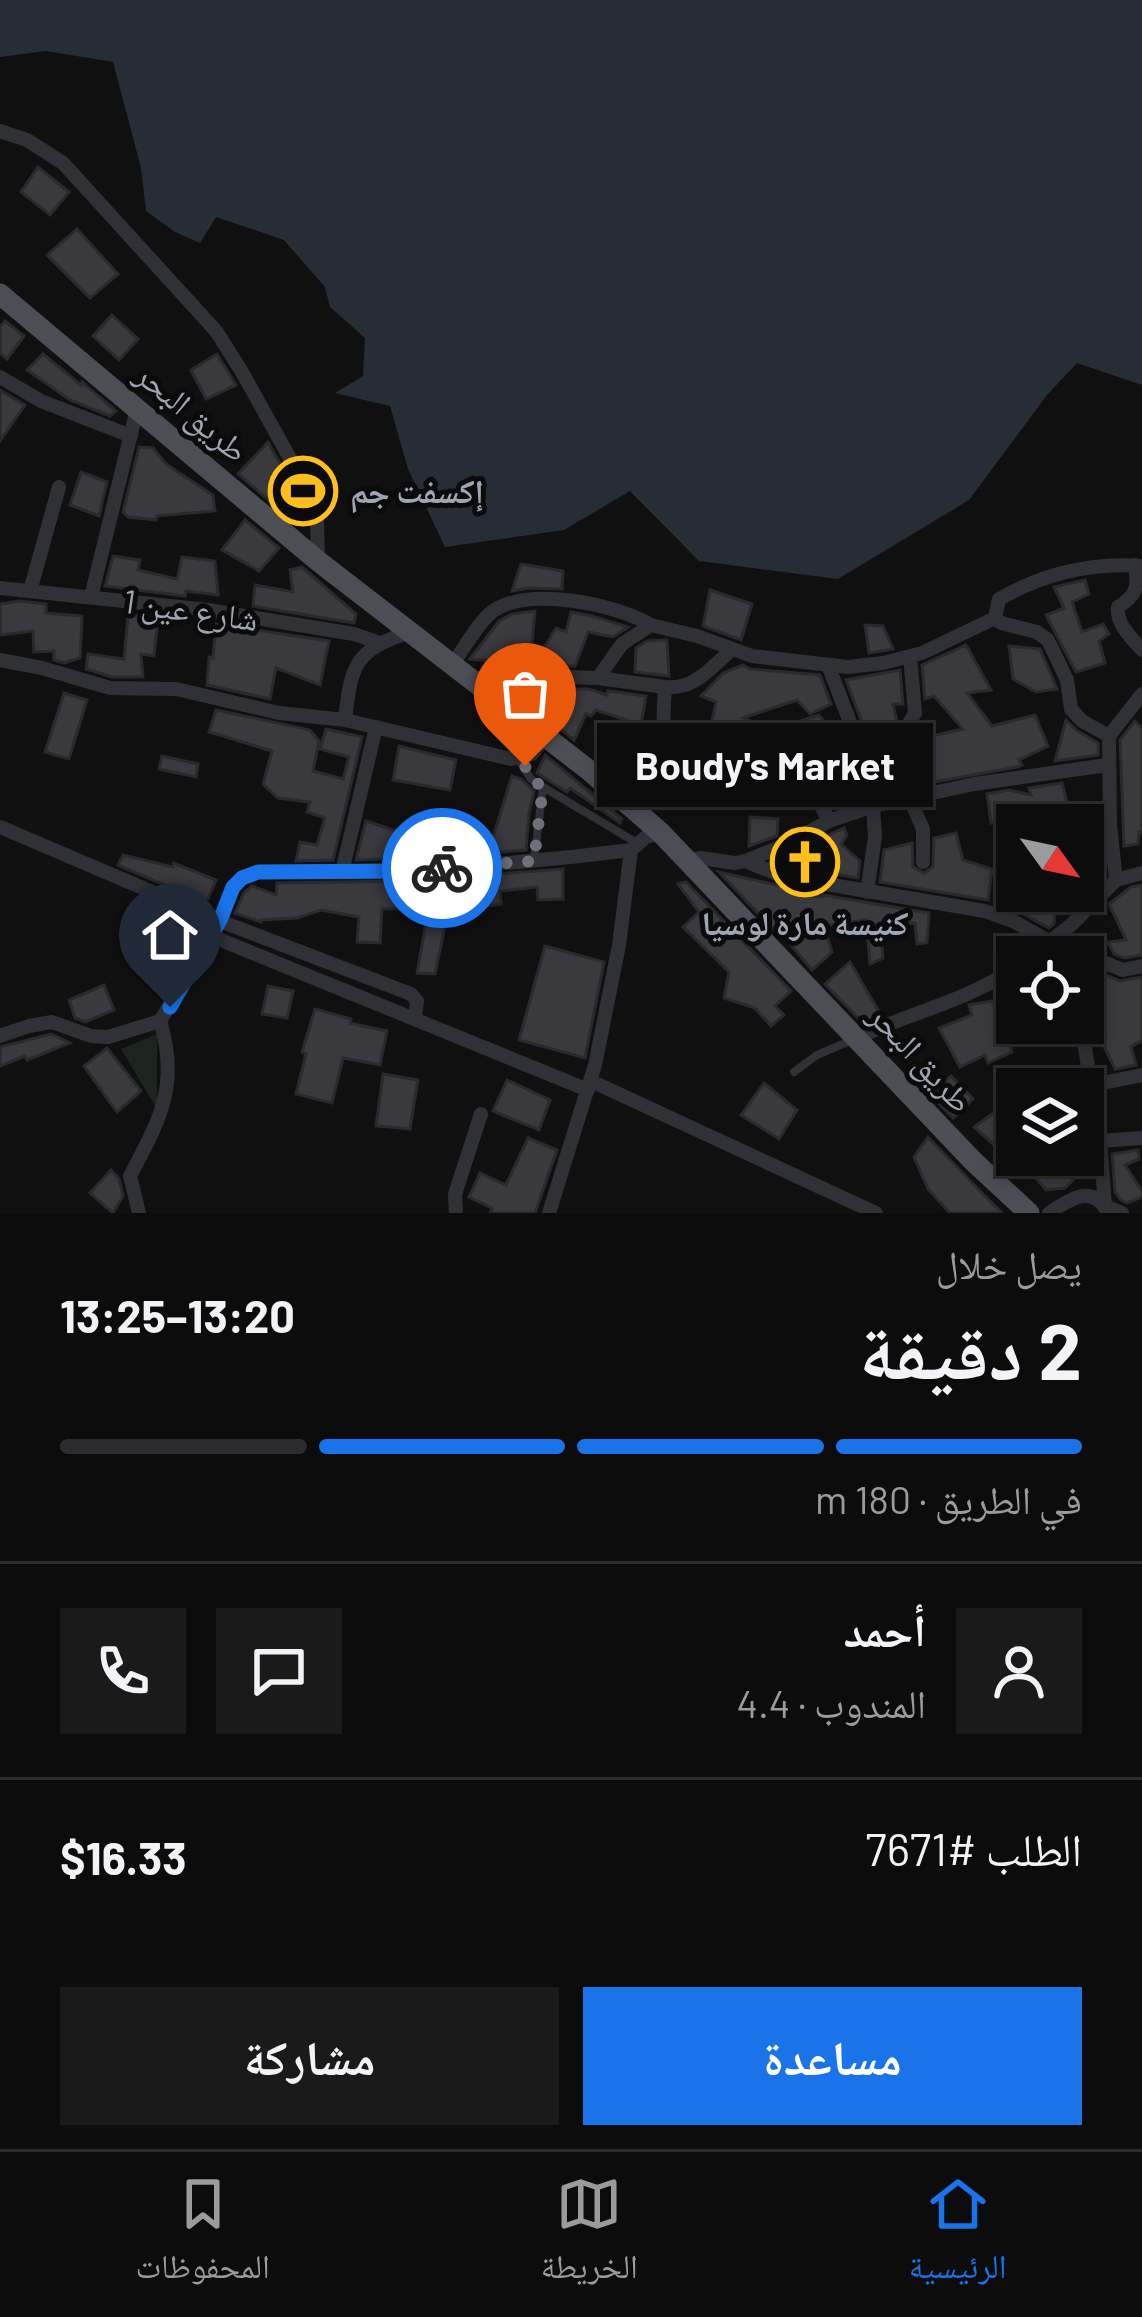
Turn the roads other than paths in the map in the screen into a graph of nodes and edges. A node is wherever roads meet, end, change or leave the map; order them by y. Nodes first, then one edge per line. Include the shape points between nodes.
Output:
1 (0, 131) edge
2 (0, 294) edge
3 (0, 376) edge
4 (137, 409) junction
5 (131, 436) junction
6 (59, 487) dead end
7 (318, 560) junction
8 (1139, 566) edge
9 (0, 588) edge
10 (30, 591) junction
11 (91, 597) junction
12 (995, 618) junction
13 (651, 625) junction
14 (410, 632) junction
15 (380, 643) junction
16 (730, 650) junction
17 (1142, 650) edge
18 (910, 656) junction
19 (0, 660) edge
20 (452, 665) junction
21 (828, 665) junction
22 (562, 678) junction
23 (598, 678) junction
24 (472, 680) junction
25 (665, 687) junction
26 (1142, 694) edge
27 (345, 720) junction
28 (376, 727) junction
29 (543, 735) junction
30 (1108, 736) junction
31 (901, 737) junction
32 (860, 748) junction
33 (518, 759) junction
34 (1108, 765) junction
35 (808, 780) junction
36 (543, 787) junction
37 (915, 796) junction
38 (872, 806) junction
39 (829, 821) junction
40 (0, 826) edge
41 (662, 832) junction
42 (634, 846) junction
43 (688, 860) junction
44 (534, 861) junction
45 (745, 861) junction
46 (923, 862) dead end
47 (342, 872) junction
48 (1142, 873) edge
49 (1116, 880) junction
50 (867, 892) junction
51 (220, 920) junction
52 (211, 936) junction
53 (1049, 936) edge
54 (1056, 936) edge
55 (1104, 962) edge
56 (1142, 966) edge
57 (996, 979) edge
58 (415, 1018) junction
59 (160, 1021) junction
60 (0, 1036) edge
61 (857, 1038) junction
62 (794, 1072) dead end
63 (1142, 1075) edge
64 (1104, 1082) edge
65 (590, 1086) junction
66 (481, 1114) dead end
67 (1142, 1138) edge
68 (1104, 1141) edge
69 (1102, 1176) edge
70 (1103, 1176) edge
71 (1078, 1196) junction
72 (860, 1209) edge
73 (1020, 1210) edge
74 (1104, 1210) edge
75 (139, 1213) edge
76 (457, 1213) edge
77 (548, 1213) edge
78 (876, 1213) edge
79 (1049, 1213) edge
80 (1122, 1213) edge

1 - 7 street via 63,163 216,331 302,480 317,520
2 - 4 main road, طريق البحر
3 - 5 street
4 - 5 street
4 - 7 main road, طريق البحر
5 - 11 street
6 - 10 street
7 - 14 main road, طريق البحر
8 - 12 street via 1081,567 1036,582 999,599
8 - 17 street via 1134,594 1117,613
9 - 10 street, شارع عين 1
10 - 11 street, شارع عين 1
11 - 15 street, شارع عين 1
12 - 18 street
12 - 30 street via 1048,640 1071,709
13 - 16 street
13 - 20 street via 594,603 512,604 490,613
13 - 23 street via 622,644
14 - 15 street
14 - 20 main road, طريق البحر
15 - 27 street via 352,671
16 - 21 street
16 - 25 street via 694,682
18 - 21 street
18 - 31 street via 915,713
19 - 27 street via 110,688 176,689
20 - 24 main road, طريق البحر
21 - 32 street
22 - 23 street
22 - 24 street
22 - 29 street
23 - 25 street
24 - 29 main road, طريق البحر
25 - 35 street via 665,742 689,777 740,799
26 - 30 street
27 - 28 street
28 - 33 street
28 - 47 street
29 - 33 street via 532,754
29 - 41 main road, طريق البحر
30 - 34 street
31 - 32 street via 888,733
31 - 37 street
32 - 35 street
33 - 36 lane
34 - 37 street
34 - 49 street
35 - 39 street
36 - 42 lane
36 - 44 lane
37 - 38 street
37 - 46 street
38 - 39 street
38 - 50 street
39 - 45 street
40 - 51 street
41 - 42 street
41 - 43 main road, طريق البحر
42 - 44 street
42 - 65 street
43 - 45 street
43 - 61 main road, طريق البحر
44 - 47 street
45 - 50 street via 785,878
47 - 51 street via 249,875 233,887
48 - 49 street
49 - 54 street
50 - 53 street via 986,911
51 - 52 street
51 - 58 street via 411,994
52 - 58 street
52 - 59 street
55 - 56 street
57 - 61 street
58 - 65 street
59 - 60 street via 108,1037 52,1022
59 - 75 street via 168,1048 161,1114 130,1177
61 - 62 lane
61 - 73 main road, طريق البحر
63 - 64 street
65 - 72 street
65 - 77 street
66 - 76 street via 454,1194
67 - 68 street
69 - 71 street
70 - 74 street
71 - 74 street via 1099,1199
71 - 79 street
72 - 78 street
74 - 80 street

